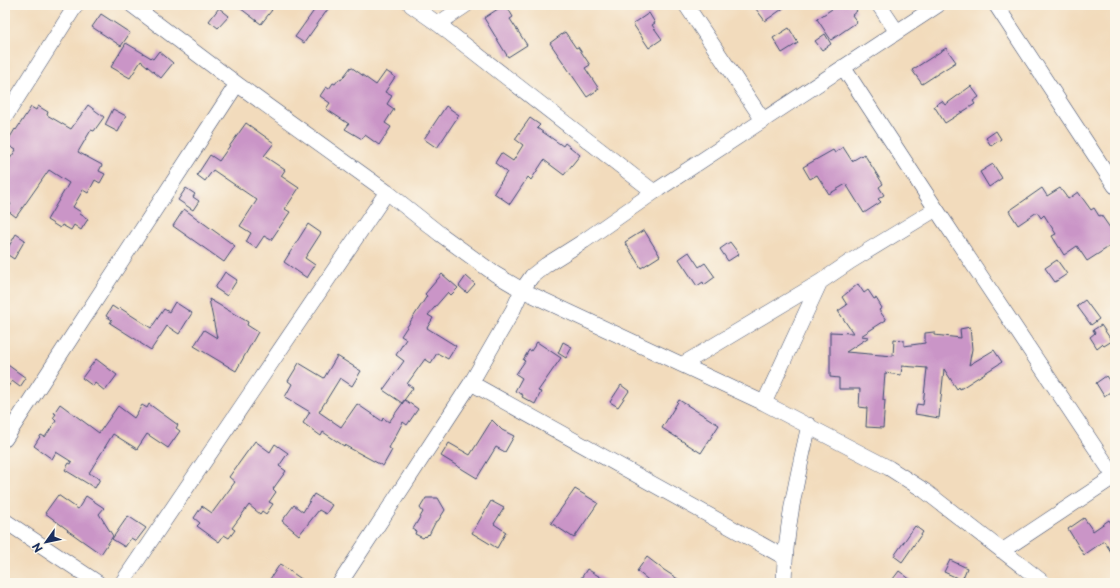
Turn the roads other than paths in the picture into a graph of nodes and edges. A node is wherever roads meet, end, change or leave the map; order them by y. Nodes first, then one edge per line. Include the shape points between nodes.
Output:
1 (76, 5) edge
2 (132, 5) edge
3 (411, 5) edge
4 (466, 5) edge
5 (686, 5) edge
6 (879, 5) edge
7 (938, 5) edge
8 (996, 5) edge
9 (438, 24) junction
10 (897, 32) junction
11 (843, 67) junction
12 (237, 84) junction
13 (5, 117) edge
14 (763, 120) junction
15 (1115, 186) edge
16 (387, 192) junction
17 (654, 192) junction
18 (936, 209) junction
19 (820, 282) junction
20 (522, 290) junction
21 (683, 364) junction
22 (471, 383) junction
23 (764, 403) junction
24 (809, 426) junction
25 (5, 439) edge
26 (1114, 476) edge
27 (5, 521) edge
28 (1002, 551) junction
29 (784, 557) junction
30 (98, 583) edge
31 (122, 583) edge
32 (340, 583) edge
33 (784, 583) edge
34 (1044, 583) edge

1 - 13 street
2 - 12 street
3 - 9 street
4 - 9 street
5 - 14 street
6 - 10 street
7 - 10 street
8 - 15 street
9 - 17 street
10 - 11 street
11 - 14 street
11 - 18 street
12 - 16 street
12 - 25 street
14 - 17 street
16 - 20 street via 495,274
16 - 31 street
17 - 20 street via 538,271
18 - 19 street via 851,260
18 - 26 street
19 - 21 street
19 - 23 street
20 - 21 street
20 - 22 street
21 - 23 street
22 - 29 street
22 - 32 street
23 - 24 street
24 - 28 street via 908,479
24 - 29 street via 792,500
26 - 28 street
27 - 30 street
28 - 34 street
29 - 33 street

